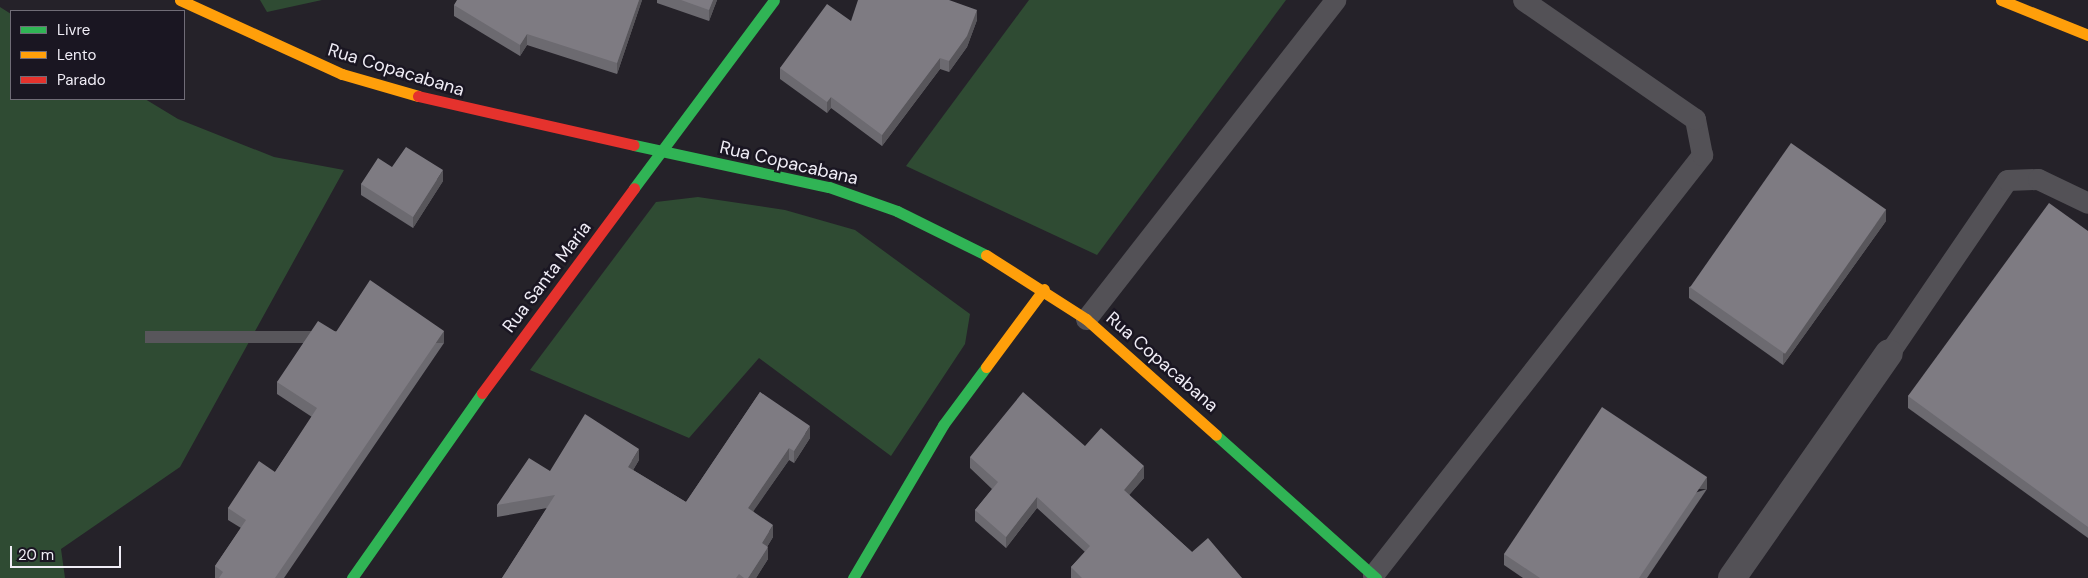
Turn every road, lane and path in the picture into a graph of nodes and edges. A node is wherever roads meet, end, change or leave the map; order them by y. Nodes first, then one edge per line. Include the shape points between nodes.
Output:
1 (180, 0) edge
2 (774, 0) edge
3 (1335, 0) edge
4 (1523, 0) edge
5 (2001, 0) edge
6 (2088, 36) edge
7 (663, 153) junction
8 (2088, 203) edge
9 (1044, 289) junction
10 (1086, 320) junction
11 (1889, 353) joint
12 (1375, 576) edge
13 (352, 578) edge
14 (854, 578) edge
15 (1732, 578) edge

1 - 7 main road, Rua Copacabana via 342,74 451,106
2 - 7 main road, Rua Santa Maria
3 - 10 lane
4 - 12 lane via 1696,119 1702,155
5 - 6 main road
7 - 9 main road, Rua Copacabana via 829,188 897,211 965,241
7 - 13 main road, Rua Santa Maria via 420,476
8 - 11 lane via 2038,179 2007,180
9 - 10 main road, Rua Copacabana
9 - 14 main road via 943,425
10 - 12 main road, Rua Copacabana
11 - 15 street

